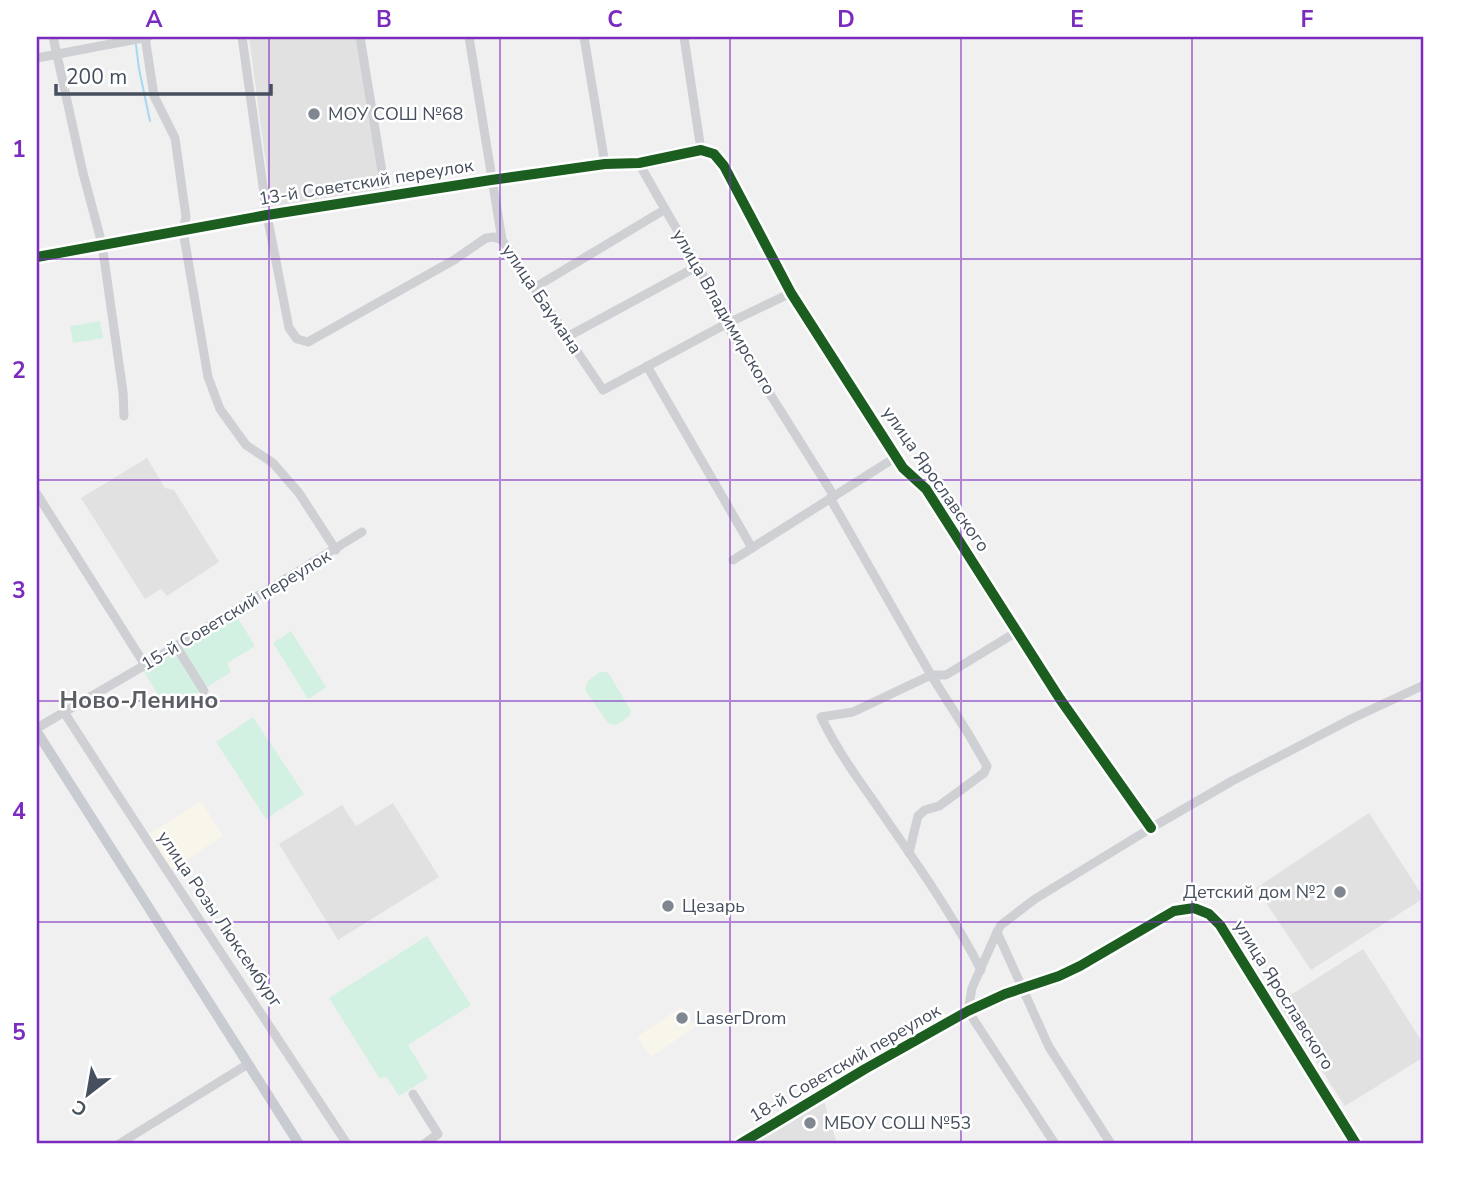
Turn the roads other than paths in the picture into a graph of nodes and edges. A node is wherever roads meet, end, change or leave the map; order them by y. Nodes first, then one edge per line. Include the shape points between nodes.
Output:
1 (53, 37) edge
2 (147, 37) edge
3 (242, 37) edge
4 (360, 37) edge
5 (469, 37) edge
6 (584, 37) edge
7 (684, 37) edge
8 (133, 38) edge
9 (56, 54) junction
10 (37, 58) edge
11 (701, 150) junction
12 (639, 163) junction
13 (605, 164) junction
14 (491, 180) junction
15 (386, 196) junction
16 (664, 210) junction
17 (267, 215) junction
18 (183, 231) junction
19 (502, 240) junction
20 (102, 244) junction
21 (37, 257) edge
22 (698, 266) junction
23 (534, 288) junction
24 (792, 293) junction
25 (726, 324) junction
26 (567, 337) junction
27 (647, 366) junction
28 (124, 416) dead end
29 (895, 457) junction
30 (37, 494) edge
31 (832, 497) junction
32 (362, 532) dead end
33 (752, 548) junction
34 (336, 550) junction
35 (733, 560) dead end
36 (1018, 631) junction
37 (176, 646) junction
38 (145, 665) junction
39 (931, 675) junction
40 (1424, 685) edge
41 (204, 691) dead end
42 (64, 712) junction
43 (38, 736) edge
44 (1151, 828) junction
45 (909, 853) junction
46 (997, 932) junction
47 (981, 970) junction
48 (1023, 988) junction
49 (968, 1011) junction
50 (248, 1064) junction
51 (413, 1094) dead end
52 (344, 1143) edge
53 (119, 1144) edge
54 (299, 1144) edge
55 (424, 1144) edge
56 (740, 1144) edge
57 (1055, 1144) edge
58 (1111, 1144) edge
59 (1356, 1144) edge

1 - 9 street
2 - 8 street
2 - 18 street via 154,96 175,138 186,217
3 - 17 street
4 - 15 street
5 - 14 street, улица Баумана
6 - 13 street
7 - 11 street
8 - 9 street
9 - 10 street
9 - 20 street
11 - 12 street, 13-й Советский переулок
11 - 24 street, улица Ярославского via 714,154 724,166
12 - 13 street, 13-й Советский переулок
12 - 16 street, улица Владимирского
13 - 14 street, 13-й Советский переулок
14 - 15 street, 13-й Советский переулок
14 - 19 street, улица Баумана
15 - 17 street, 13-й Советский переулок
16 - 22 street, улица Владимирского
16 - 23 street
17 - 18 street, 13-й Советский переулок
17 - 19 street via 289,328 297,339 308,342 486,238
18 - 20 street, 13-й Советский переулок
18 - 34 street via 208,377 220,409 246,445 273,463 299,493
19 - 23 street, улица Баумана
20 - 21 street, 13-й Советский переулок
20 - 28 street
22 - 25 street, улица Владимирского
22 - 26 street
23 - 26 street, улица Баумана
24 - 25 street
24 - 29 street, улица Ярославского
25 - 27 street
25 - 31 street, улица Владимирского
26 - 27 street, улица Баумана via 603,390
27 - 33 street
29 - 31 street
29 - 36 street, улица Ярославского via 926,489
30 - 38 street
31 - 33 street
31 - 39 street, улица Владимирского
32 - 34 street, 15-й Советский переулок
33 - 35 street
34 - 37 street, 15-й Советский переулок
36 - 39 street via 946,675
36 - 44 street, улица Ярославского
37 - 38 street, 15-й Советский переулок
37 - 41 street
38 - 42 street, 15-й Советский переулок
39 - 45 street, улица Владимирского via 987,766 939,806 918,816
39 - 45 street via 853,712 821,717 841,755
40 - 44 street, 18-й Советский переулок via 1232,780
42 - 43 street, 15-й Советский переулок
42 - 52 street, улица Розы Люксембург
43 - 50 main road
44 - 46 street, 18-й Советский переулок via 1035,899
45 - 47 street via 958,925
46 - 47 street, 18-й Советский переулок
46 - 48 street
47 - 49 street, 18-й Советский переулок
48 - 49 street, улица Ярославского
48 - 58 street via 1049,1047
48 - 59 street, улица Ярославского via 1080,966 1174,911 1194,908 1209,914
49 - 56 street, 18-й Советский переулок
49 - 57 street
50 - 53 street
50 - 54 main road
51 - 55 street via 438,1134

